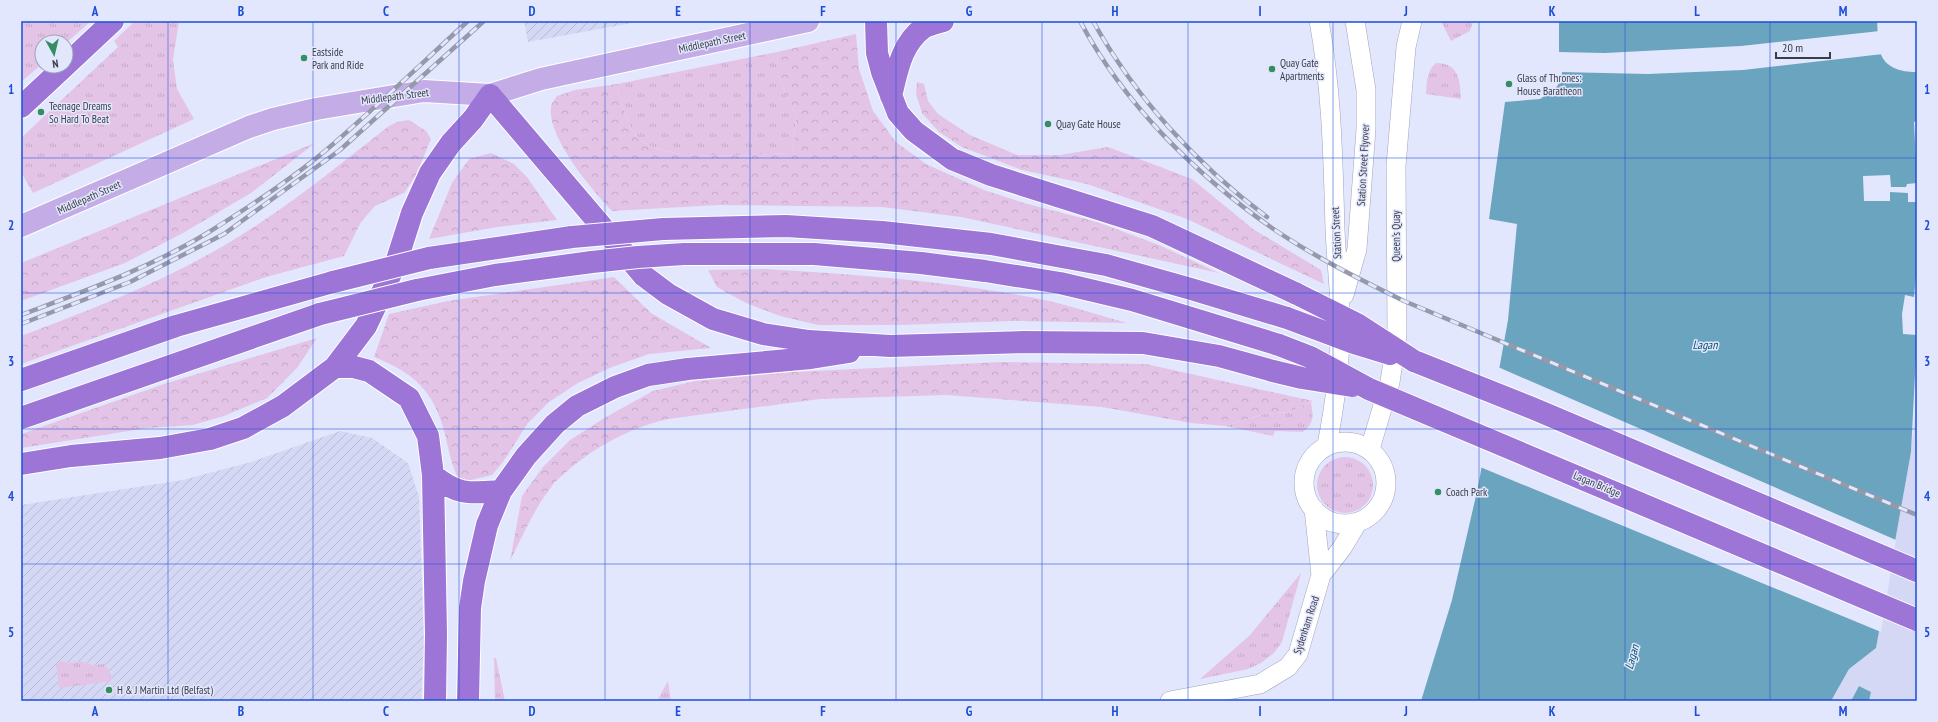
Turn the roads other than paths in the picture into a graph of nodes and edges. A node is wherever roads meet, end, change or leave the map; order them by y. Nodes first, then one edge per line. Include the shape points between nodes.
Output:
1 (113, 21) edge
2 (808, 21) edge
3 (876, 21) edge
4 (944, 21) edge
5 (1319, 21) edge
6 (1355, 21) edge
7 (1412, 21) edge
8 (74, 57) edge
9 (56, 74) edge
10 (490, 95) junction
11 (891, 96) junction
12 (21, 107) edge
13 (21, 226) edge
14 (1340, 308) junction
15 (890, 346) junction
16 (1414, 361) junction
17 (335, 366) junction
18 (21, 380) edge
19 (1369, 388) junction
20 (21, 418) edge
21 (1327, 445) junction
22 (1370, 449) junction
23 (21, 464) edge
24 (433, 475) junction
25 (501, 491) junction
26 (1314, 509) junction
27 (1357, 522) junction
28 (1917, 571) edge
29 (1321, 576) junction
30 (1917, 620) edge
31 (435, 701) edge
32 (468, 701) edge
33 (1170, 701) edge

1 - 8 highway
2 - 10 main road, Middlepath Street via 541,79
3 - 11 highway via 877,53
4 - 11 highway via 923,28 906,47
5 - 14 street, Station Street via 1327,66 1333,134
6 - 14 street, Station Street Flyover via 1366,98 1363,187 1357,249
7 - 22 street, Queen's Quay via 1406,47 1396,166 1397,335 1390,382
9 - 12 highway
10 - 13 main road, Middlepath Street via 424,91 361,100 273,118
10 - 15 highway via 644,276 668,294 713,319 763,334 809,341
10 - 17 highway via 430,173 412,213 396,263 366,326
11 - 16 highway, bridge via 898,113 914,131 952,159 991,175 1152,226 1357,324
14 - 21 street, Station Street via 1340,361
15 - 19 highway, bridge via 1023,342 1143,343 1219,356 1302,378
15 - 25 highway via 811,358 648,375 615,387 577,406 555,424 526,456
16 - 18 highway, bridge via 1191,288 1106,265 991,244 882,232 786,226 663,229 572,237 429,258 176,326
16 - 28 highway via 1532,408
17 - 23 highway via 283,406 243,428 210,439 160,448 71,456
17 - 24 highway via 369,371 409,398 428,436
19 - 20 highway, Lagan Bridge, bridge via 1310,357 1279,345 1132,300 1060,282 921,263 814,254 684,254 592,262 495,275 417,290 320,314
19 - 30 highway, Lagan Bridge, bridge
21 - 22 street via 1349,441
21 - 26 street, Sydenham Road via 1313,456 1304,475 1307,498
22 - 27 street, Sydenham Road via 1379,458 1385,470 1385,496 1379,508 1369,517
24 - 25 highway via 446,487 468,493
24 - 31 highway
25 - 32 highway via 487,525 474,581 470,608
26 - 27 street, Sydenham Road via 1333,522
26 - 29 street, Sydenham Road
27 - 29 street, Sydenham Road
29 - 33 street, Sydenham Road via 1298,654 1288,667 1260,684

